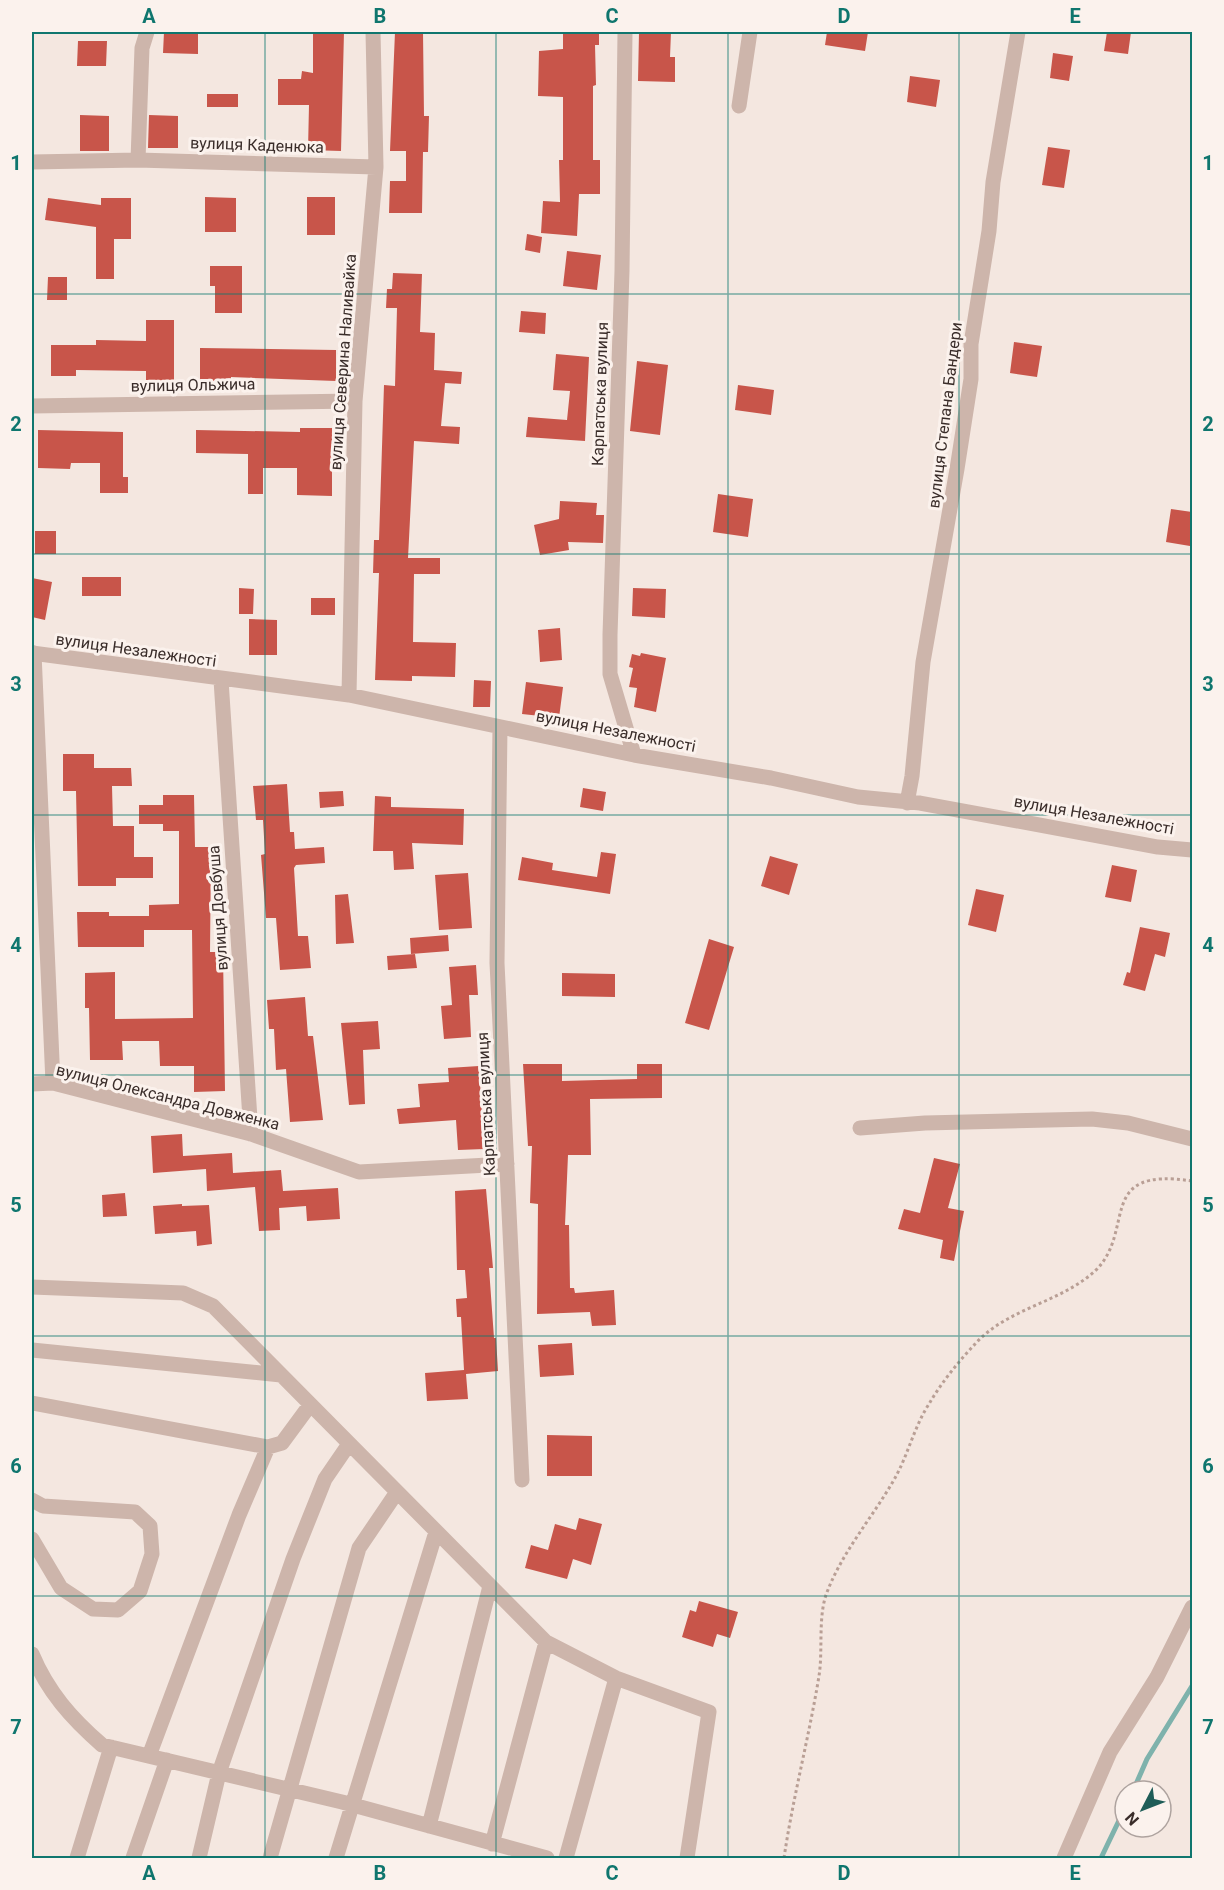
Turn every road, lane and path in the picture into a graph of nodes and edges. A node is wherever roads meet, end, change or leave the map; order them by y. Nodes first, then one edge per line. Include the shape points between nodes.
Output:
1 (147, 32) edge
2 (373, 32) edge
3 (625, 32) edge
4 (750, 32) edge
5 (1018, 32) edge
6 (739, 106) dead end
7 (138, 160) junction
8 (32, 162) edge
9 (376, 167) junction
10 (355, 401) junction
11 (32, 406) edge
12 (33, 653) edge
13 (222, 680) junction
14 (349, 695) junction
15 (500, 727) junction
16 (634, 755) junction
17 (907, 803) junction
18 (1192, 850) edge
19 (38, 893) edge
20 (53, 1083) junction
21 (32, 1084) edge
22 (860, 1128) dead end
23 (251, 1134) junction
24 (1192, 1139) edge
25 (507, 1164) junction
26 (1192, 1181) edge
27 (32, 1287) edge
28 (32, 1350) edge
29 (281, 1375) junction
30 (32, 1403) edge
31 (310, 1405) junction
32 (350, 1444) junction
33 (268, 1447) junction
34 (522, 1480) dead end
35 (397, 1492) junction
36 (32, 1500) edge
37 (436, 1532) junction
38 (32, 1539) edge
39 (490, 1586) junction
40 (1192, 1607) edge
41 (546, 1642) junction
42 (32, 1654) edge
43 (616, 1678) junction
44 (111, 1747) junction
45 (149, 1756) junction
46 (167, 1760) junction
47 (219, 1773) junction
48 (290, 1790) junction
49 (353, 1805) junction
50 (429, 1826) junction
51 (492, 1844) junction
52 (77, 1858) edge
53 (133, 1858) edge
54 (199, 1858) edge
55 (270, 1858) edge
56 (336, 1858) edge
57 (547, 1858) edge
58 (566, 1858) edge
59 (687, 1858) edge
60 (784, 1858) edge
61 (1064, 1858) edge

1 - 7 street via 142,48
2 - 9 street, вулиця Северина Наливайка
3 - 16 street, Карпатська вулиця via 610,674
4 - 6 street
5 - 17 street, вулиця Степана Бандери via 993,182 957,469 923,662
7 - 8 street, вулиця Каденюка
7 - 9 street, вулиця Каденюка
9 - 10 street, вулиця Северина Наливайка
10 - 11 street, вулиця Ольжича
10 - 14 street, вулиця Северина Наливайка
12 - 13 street, вулиця Незалежності
12 - 19 street
13 - 14 street, вулиця Незалежності
13 - 23 street, вулиця Довбуша
14 - 15 street, вулиця Незалежності
15 - 16 street, вулиця Незалежності
15 - 25 street, Карпатська вулиця via 498,963
16 - 17 street, вулиця Незалежності
17 - 18 street, вулиця Незалежності
19 - 20 street
20 - 21 street, вулиця Олександра Довженка
20 - 23 street, вулиця Олександра Довженка
22 - 24 street via 1092,1119 1128,1123
23 - 25 street, вулиця Олександра Довженка via 360,1172
25 - 34 street, Карпатська вулиця
26 - 60 path via 1153,1179 1135,1187 1119,1209 1109,1253 1102,1263 1080,1281 993,1326 975,1343 929,1404 896,1476 843,1560 825,1598 819,1674
27 - 29 street via 183,1293 213,1306
28 - 29 street
29 - 31 street
30 - 33 street
31 - 32 street
31 - 33 street via 282,1443
32 - 35 street
32 - 47 street via 325,1479 297,1549
33 - 45 street via 238,1515
35 - 37 street
35 - 48 street via 359,1548
36 - 38 street via 43,1506 135,1512 150,1526 152,1554 140,1591 118,1610 93,1609 61,1588
37 - 39 street
37 - 49 street
39 - 41 street
39 - 50 street
40 - 61 street via 1157,1677 1110,1752
41 - 43 street
41 - 51 street
42 - 44 street via 42,1678 71,1718 102,1745
43 - 58 street
43 - 59 street via 709,1712
44 - 45 street
44 - 52 street
45 - 46 street
46 - 47 street
46 - 53 street
47 - 48 street
47 - 54 street
48 - 49 street
48 - 55 street
49 - 50 street
49 - 56 street
50 - 51 street
51 - 57 street

